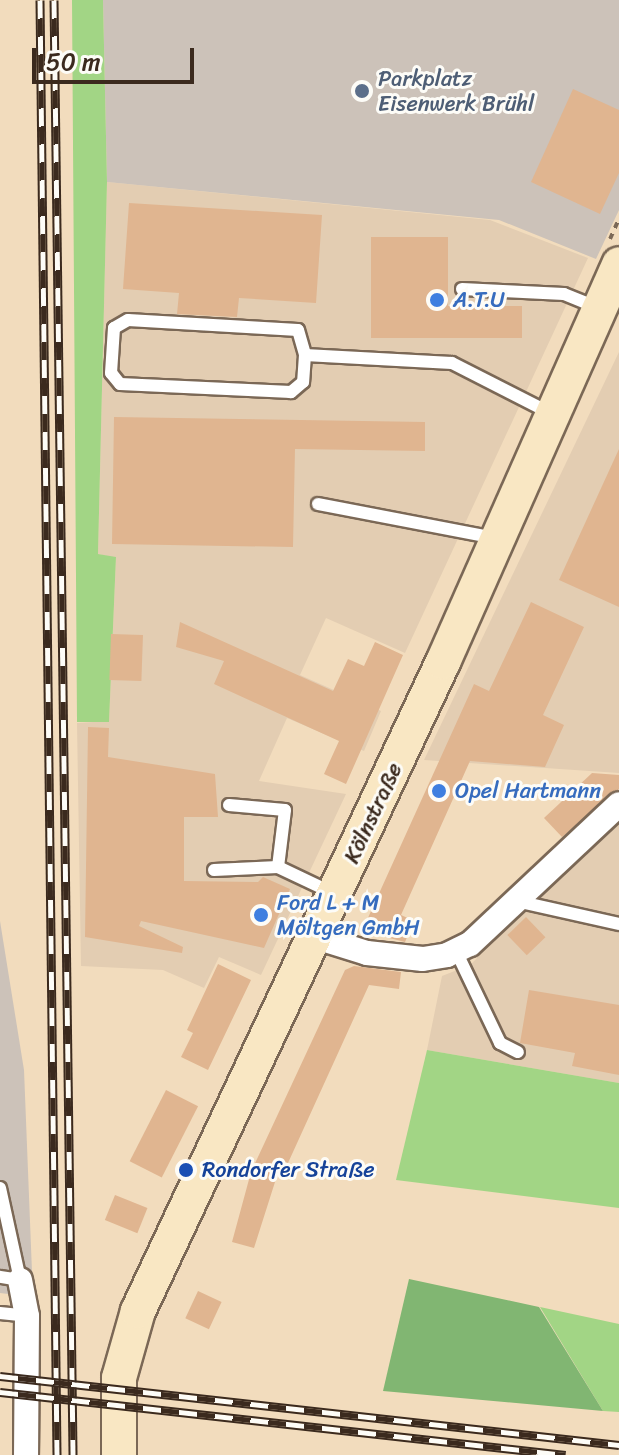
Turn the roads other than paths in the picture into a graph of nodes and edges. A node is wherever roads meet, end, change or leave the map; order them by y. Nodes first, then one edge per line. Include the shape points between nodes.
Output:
1 (619, 264) edge
2 (462, 289) dead end
3 (599, 309) junction
4 (305, 355) junction
5 (552, 415) junction
6 (318, 504) dead end
7 (497, 539) junction
8 (619, 804) edge
9 (229, 805) dead end
10 (278, 867) junction
11 (214, 870) dead end
12 (335, 894) junction
13 (516, 901) junction
14 (619, 924) edge
15 (316, 937) junction
16 (456, 951) junction
17 (518, 1052) dead end
18 (0, 1188) edge
19 (10, 1279) edge
20 (0, 1313) edge
21 (27, 1316) junction
22 (26, 1455) edge
23 (119, 1455) edge

1 - 3 main road, Kölnstraße
2 - 3 lane via 564,294
3 - 5 main road, Kölnstraße
4 - 4 lane via 303,382 291,392 120,384 111,373 114,328 128,320 298,330
4 - 5 lane via 452,363
5 - 7 main road, Kölnstraße
6 - 7 lane
7 - 12 main road, Kölnstraße
8 - 13 street
9 - 10 lane via 285,810
10 - 11 lane
10 - 12 lane
12 - 15 main road, Kölnstraße
13 - 14 lane
13 - 16 street
15 - 16 street via 367,953 423,959
15 - 23 main road, Kölnstraße via 138,1311 119,1378
16 - 17 lane via 500,1043
18 - 19 lane
19 - 21 street
20 - 21 lane
21 - 22 street

